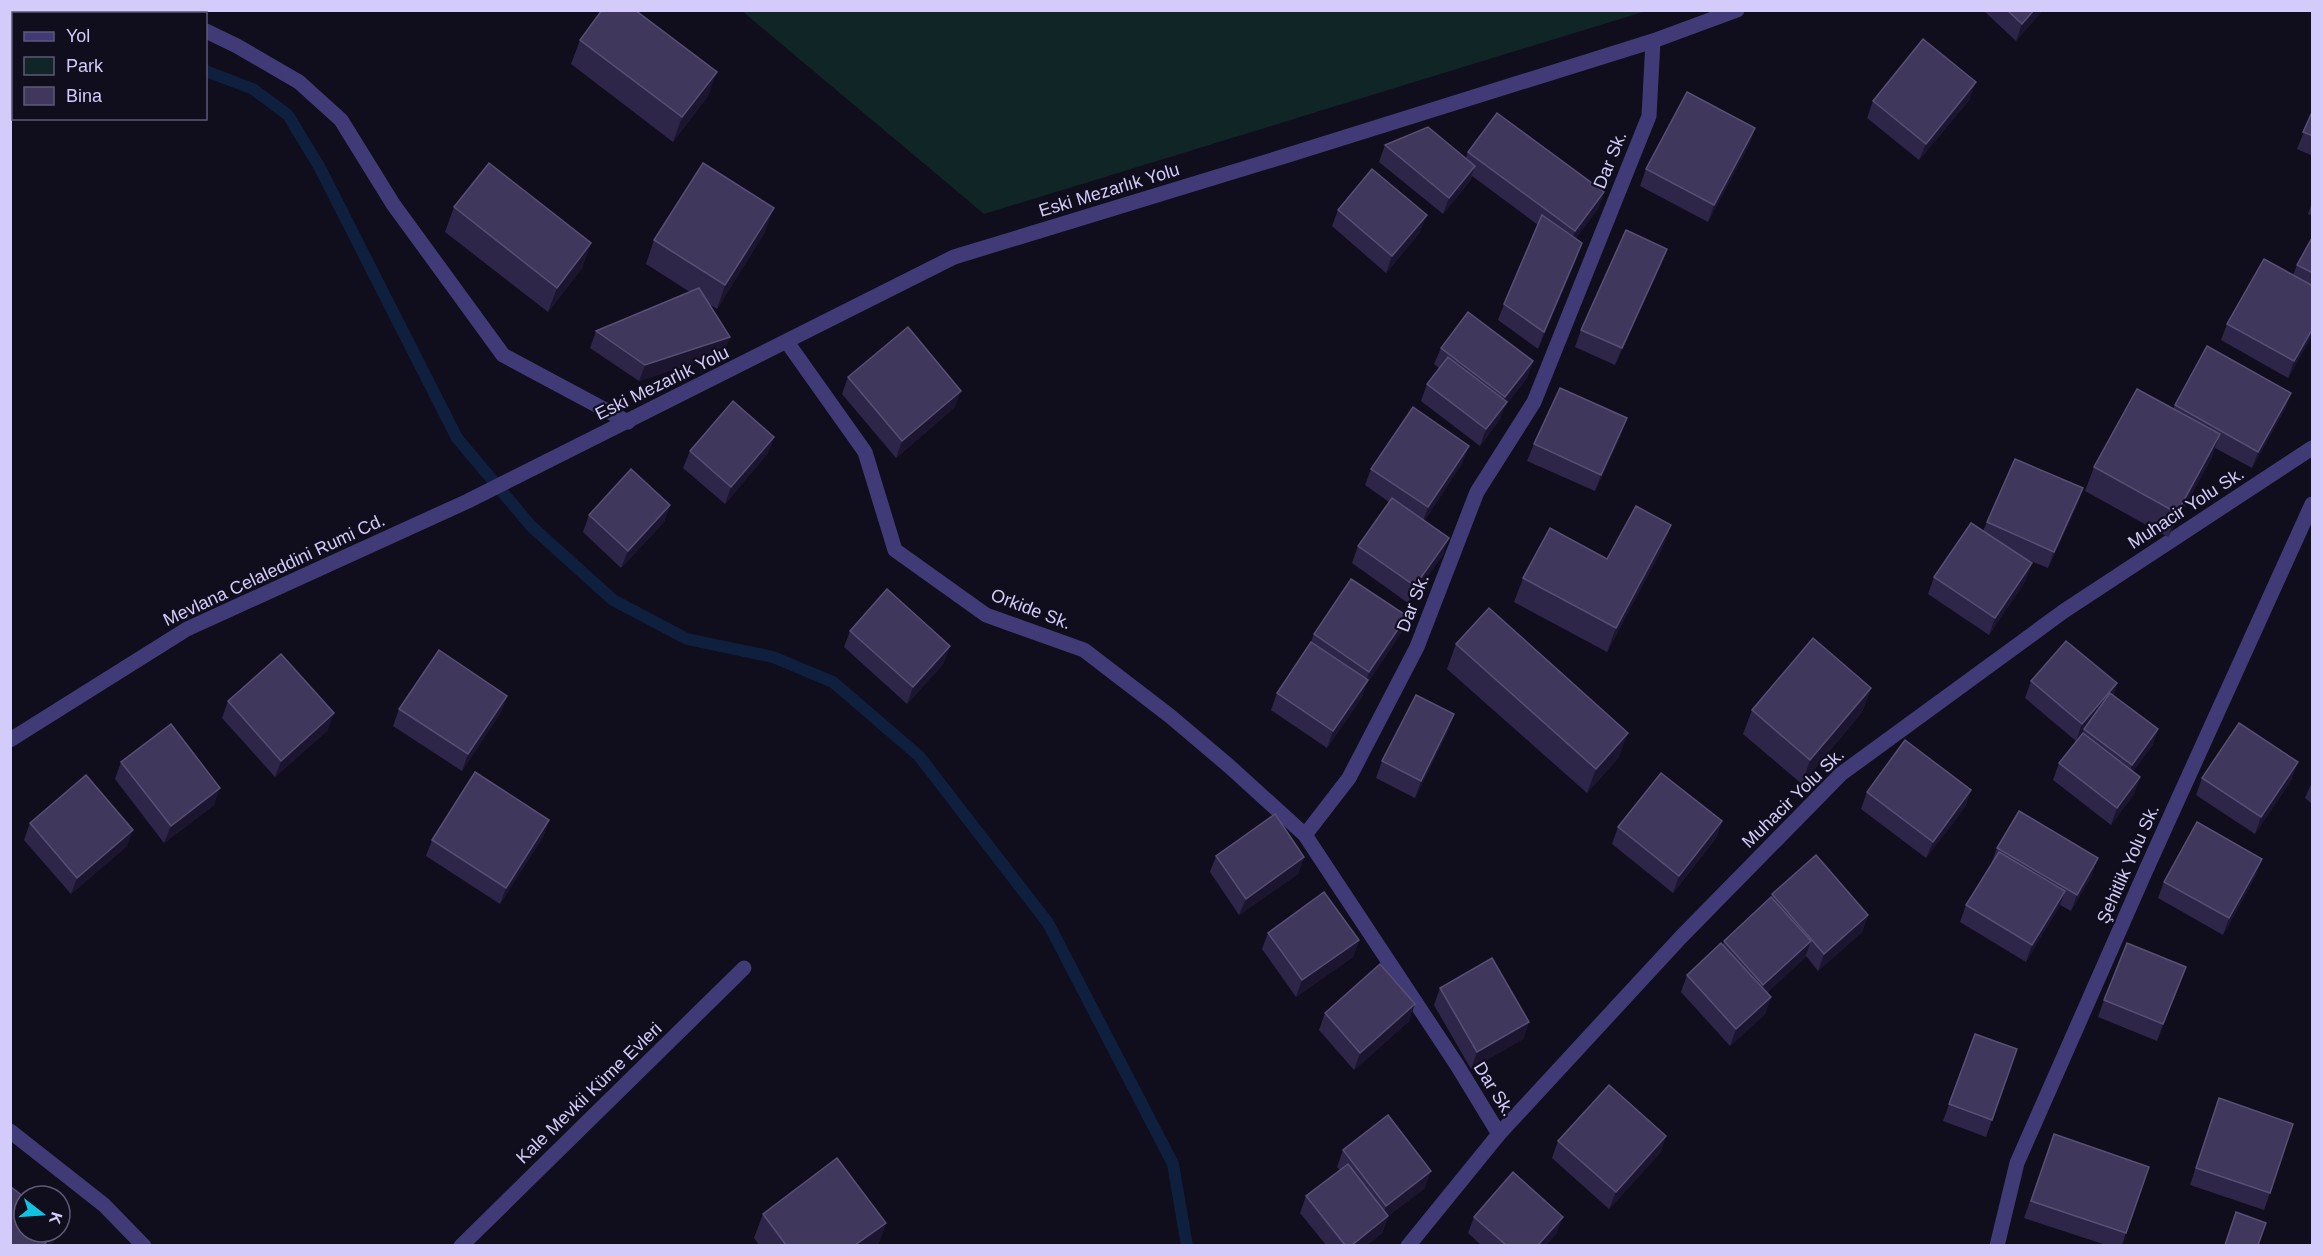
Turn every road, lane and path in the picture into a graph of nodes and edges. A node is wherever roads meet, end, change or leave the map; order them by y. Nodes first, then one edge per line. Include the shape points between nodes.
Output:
1 (1737, 10) edge
2 (207, 31) edge
3 (1653, 41) junction
4 (787, 342) junction
5 (628, 422) junction
6 (2313, 448) edge
7 (468, 501) joint
8 (2313, 504) edge
9 (10, 740) edge
10 (1305, 835) junction
11 (744, 968) dead end
12 (10, 1131) edge
13 (1499, 1134) junction
14 (144, 1245) edge
15 (461, 1245) edge
16 (1408, 1245) edge
17 (1996, 1245) edge

1 - 3 street, Eski Mezarlık Yolu
2 - 5 street via 299,82 340,120 393,204 503,355
3 - 4 street, Eski Mezarlık Yolu via 954,257
3 - 10 street, Dar Sk. via 1649,116 1534,402 1477,492 1417,647 1349,778
4 - 5 street, Eski Mezarlık Yolu
4 - 10 street, Orkide Sk. via 865,452 895,550 986,615 1084,650 1204,744
5 - 7 street, Eski Mezarlık Yolu
6 - 13 street, Muhacir Yolu Sk. via 2064,611 1841,774 1682,937
7 - 9 street, Mevlana Celaleddini Rumi Cd. via 187,629
8 - 17 street, Şehitlik Yolu Sk. via 2017,1163
10 - 13 street, Dar Sk.
11 - 15 street, Kale Mevkii Küme Evleri
12 - 14 street via 104,1205
13 - 16 street, Muhacir Yolu Sk.

